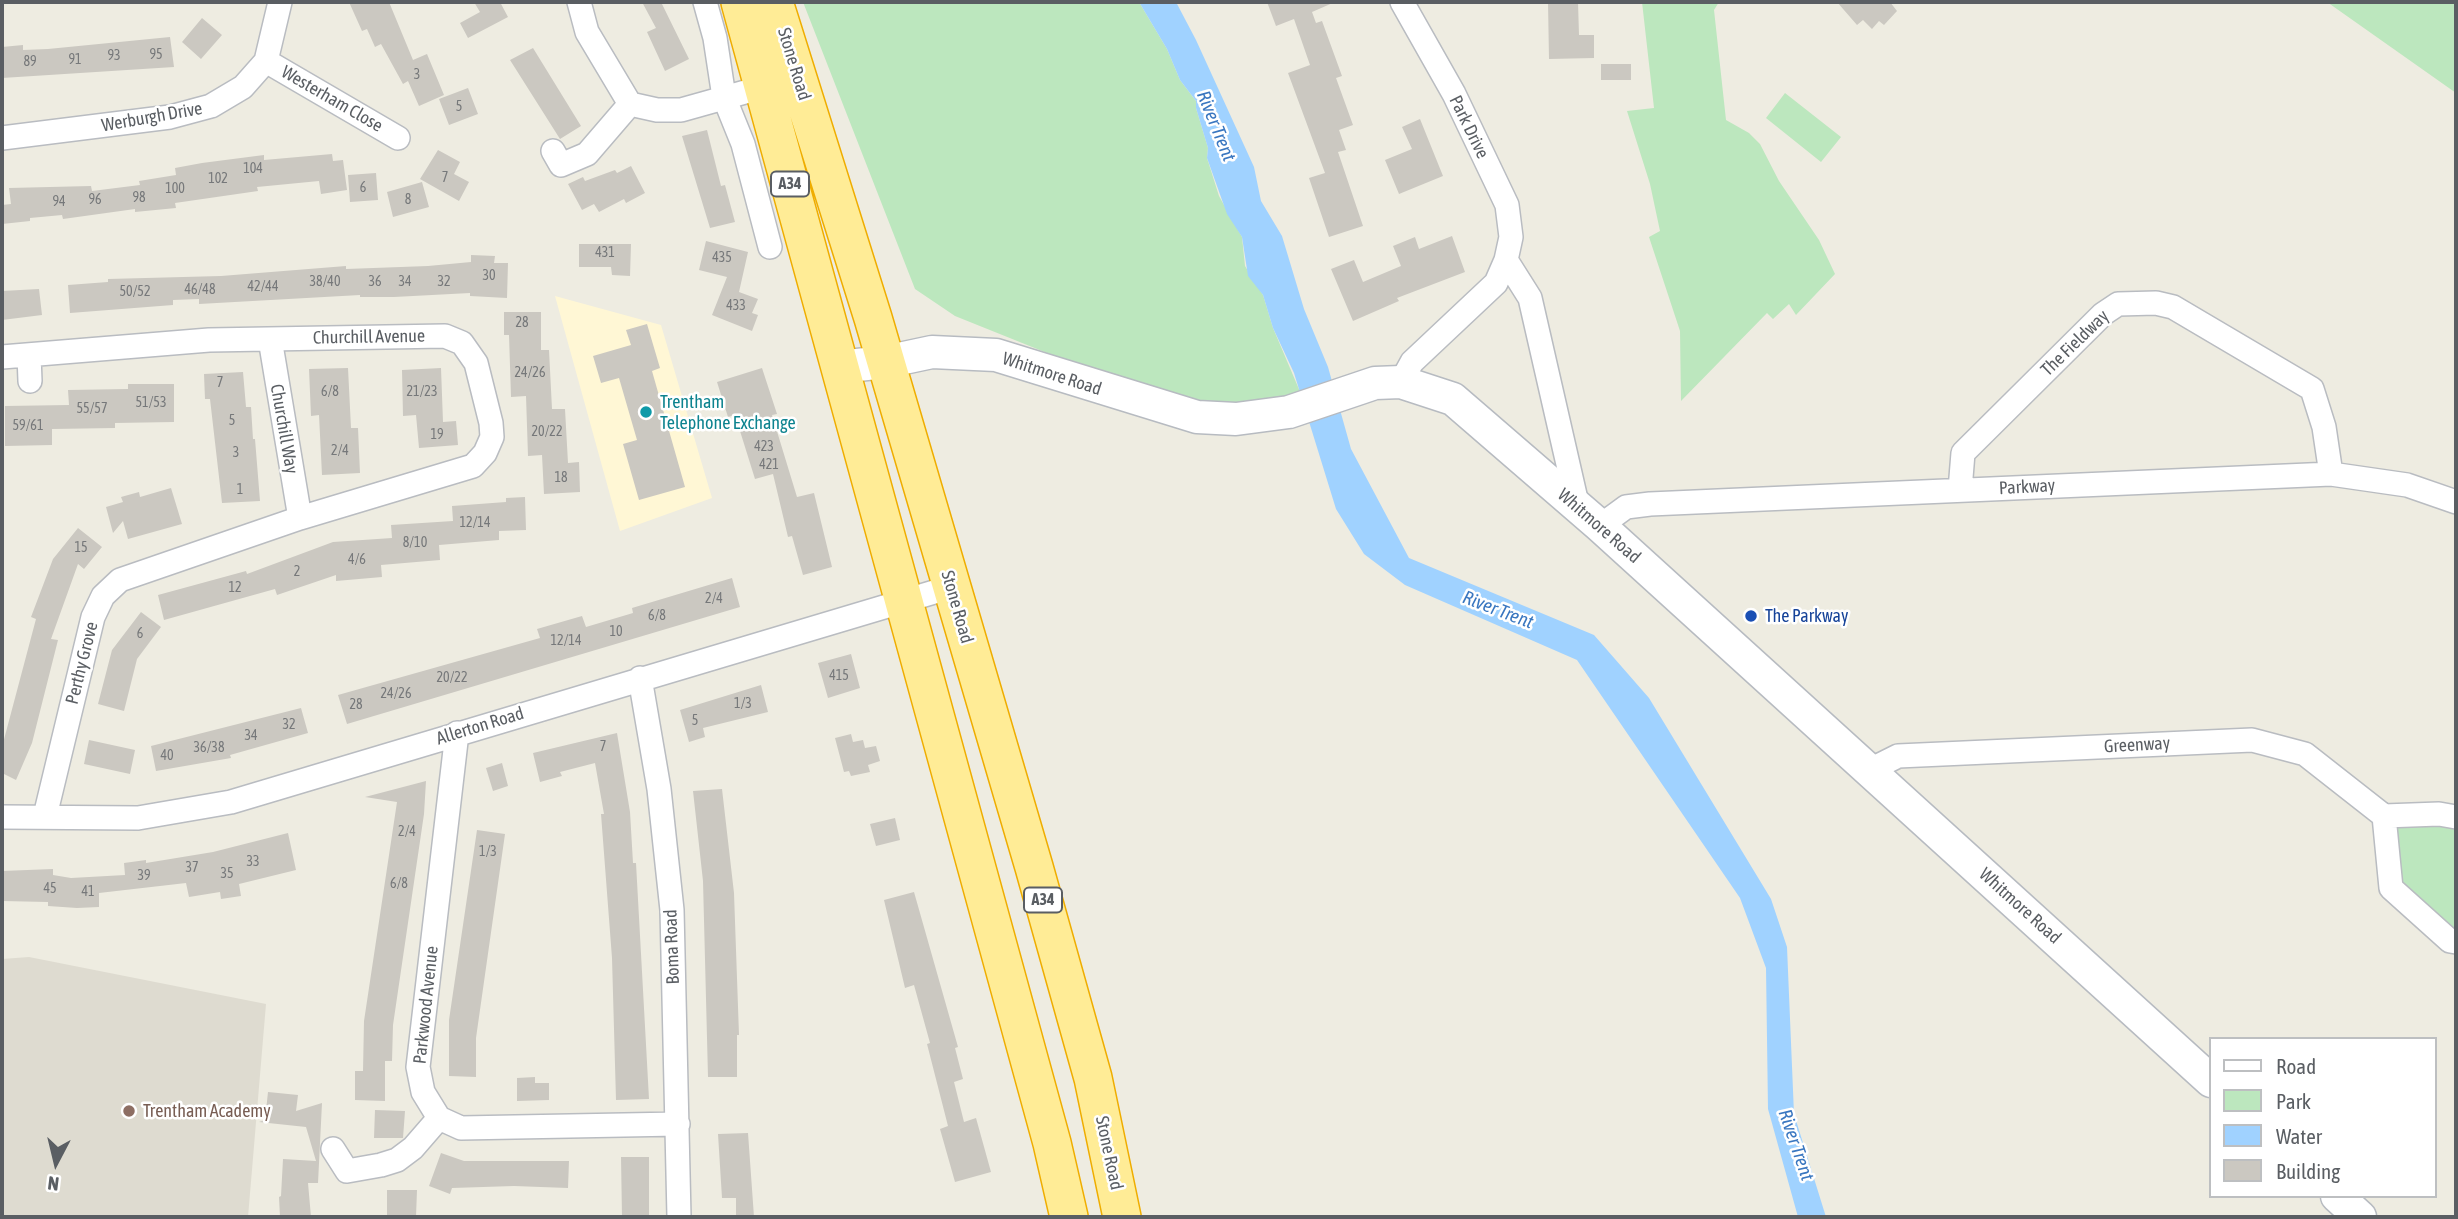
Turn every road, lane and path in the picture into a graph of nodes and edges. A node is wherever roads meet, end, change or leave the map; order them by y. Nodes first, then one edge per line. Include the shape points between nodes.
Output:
1 (280, 2) edge
2 (579, 2) edge
3 (705, 2) edge
4 (740, 2) edge
5 (774, 2) edge
6 (1402, 2) edge
7 (266, 61) junction
8 (763, 86) junction
9 (724, 97) junction
10 (630, 104) junction
11 (399, 137) dead end
12 (2, 138) edge
13 (553, 151) dead end
14 (770, 247) dead end
15 (1506, 260) junction
16 (270, 339) junction
17 (29, 355) junction
18 (2, 357) edge
19 (885, 362) junction
20 (839, 367) junction
21 (30, 381) dead end
22 (1401, 382) junction
23 (2331, 474) junction
24 (1960, 490) junction
25 (2456, 502) edge
26 (1589, 517) junction
27 (300, 518) junction
28 (951, 587) junction
29 (903, 600) junction
30 (640, 678) junction
31 (457, 733) junction
32 (1870, 770) junction
33 (44, 816) junction
34 (2384, 816) junction
35 (2, 817) edge
36 (2456, 817) edge
37 (2456, 942) edge
38 (2210, 1080) edge
39 (439, 1118) junction
40 (678, 1124) junction
41 (333, 1149) dead end
42 (2339, 1198) edge
43 (679, 1217) edge
44 (1069, 1217) edge
45 (1122, 1217) edge
46 (2360, 1217) edge

1 - 7 street, Werburgh Drive
2 - 10 street via 587,32
3 - 9 street
4 - 8 highway, Stone Road / A34
5 - 19 highway, Stone Road / A34
6 - 15 street, Park Drive via 1454,94 1507,205 1511,237
7 - 11 street, Westerham Close
7 - 12 street, Werburgh Drive via 243,87 211,107 170,117
8 - 9 street
8 - 20 highway, Stone Road / A34
9 - 10 street via 681,110
9 - 14 street via 743,144
10 - 13 street via 587,154 561,165
15 - 22 street, Park Drive via 1496,283 1412,362
15 - 26 street via 1530,298
16 - 17 street, Churchill Avenue
16 - 27 street, Churchill Way
16 - 27 street, Churchill Avenue via 445,336 462,344 476,363 491,423 492,437 473,466
17 - 18 street, Churchill Avenue
17 - 21 street
19 - 20 main road, Whitmore Road
19 - 22 main road, Whitmore Road via 932,352 996,355 1197,417 1236,419 1289,412 1375,383
19 - 28 highway, Stone Road / A34
20 - 29 highway, Stone Road / A34
22 - 26 main road, Whitmore Road via 1453,399
23 - 24 street, Parkway
23 - 24 street, The Fieldway via 2312,389 2173,307 2118,304 1963,453
23 - 25 street, Parkway via 2407,485
24 - 26 street, Parkway via 1650,504
26 - 32 main road, Whitmore Road
27 - 33 street, Perthy Grove via 120,580 103,596 93,617
28 - 29 street, Allerton Road
28 - 45 highway, Stone Road / A34 via 1093,1078
29 - 30 street, Allerton Road
29 - 44 highway, Stone Road / A34
30 - 31 street, Allerton Road
30 - 40 street, Boma Road via 659,789 672,910
31 - 33 street, Allerton Road via 231,802 138,818
31 - 39 street, Parkwood Avenue via 418,1067 423,1092
32 - 34 street, Greenway via 1898,756 2252,740 2305,754
32 - 38 main road, Whitmore Road
33 - 35 street, Allerton Road
34 - 36 street
34 - 37 street via 2391,888 2449,941
39 - 40 street via 461,1128
39 - 41 street via 397,1160 343,1180
40 - 43 street, Boma Road
42 - 46 main road

